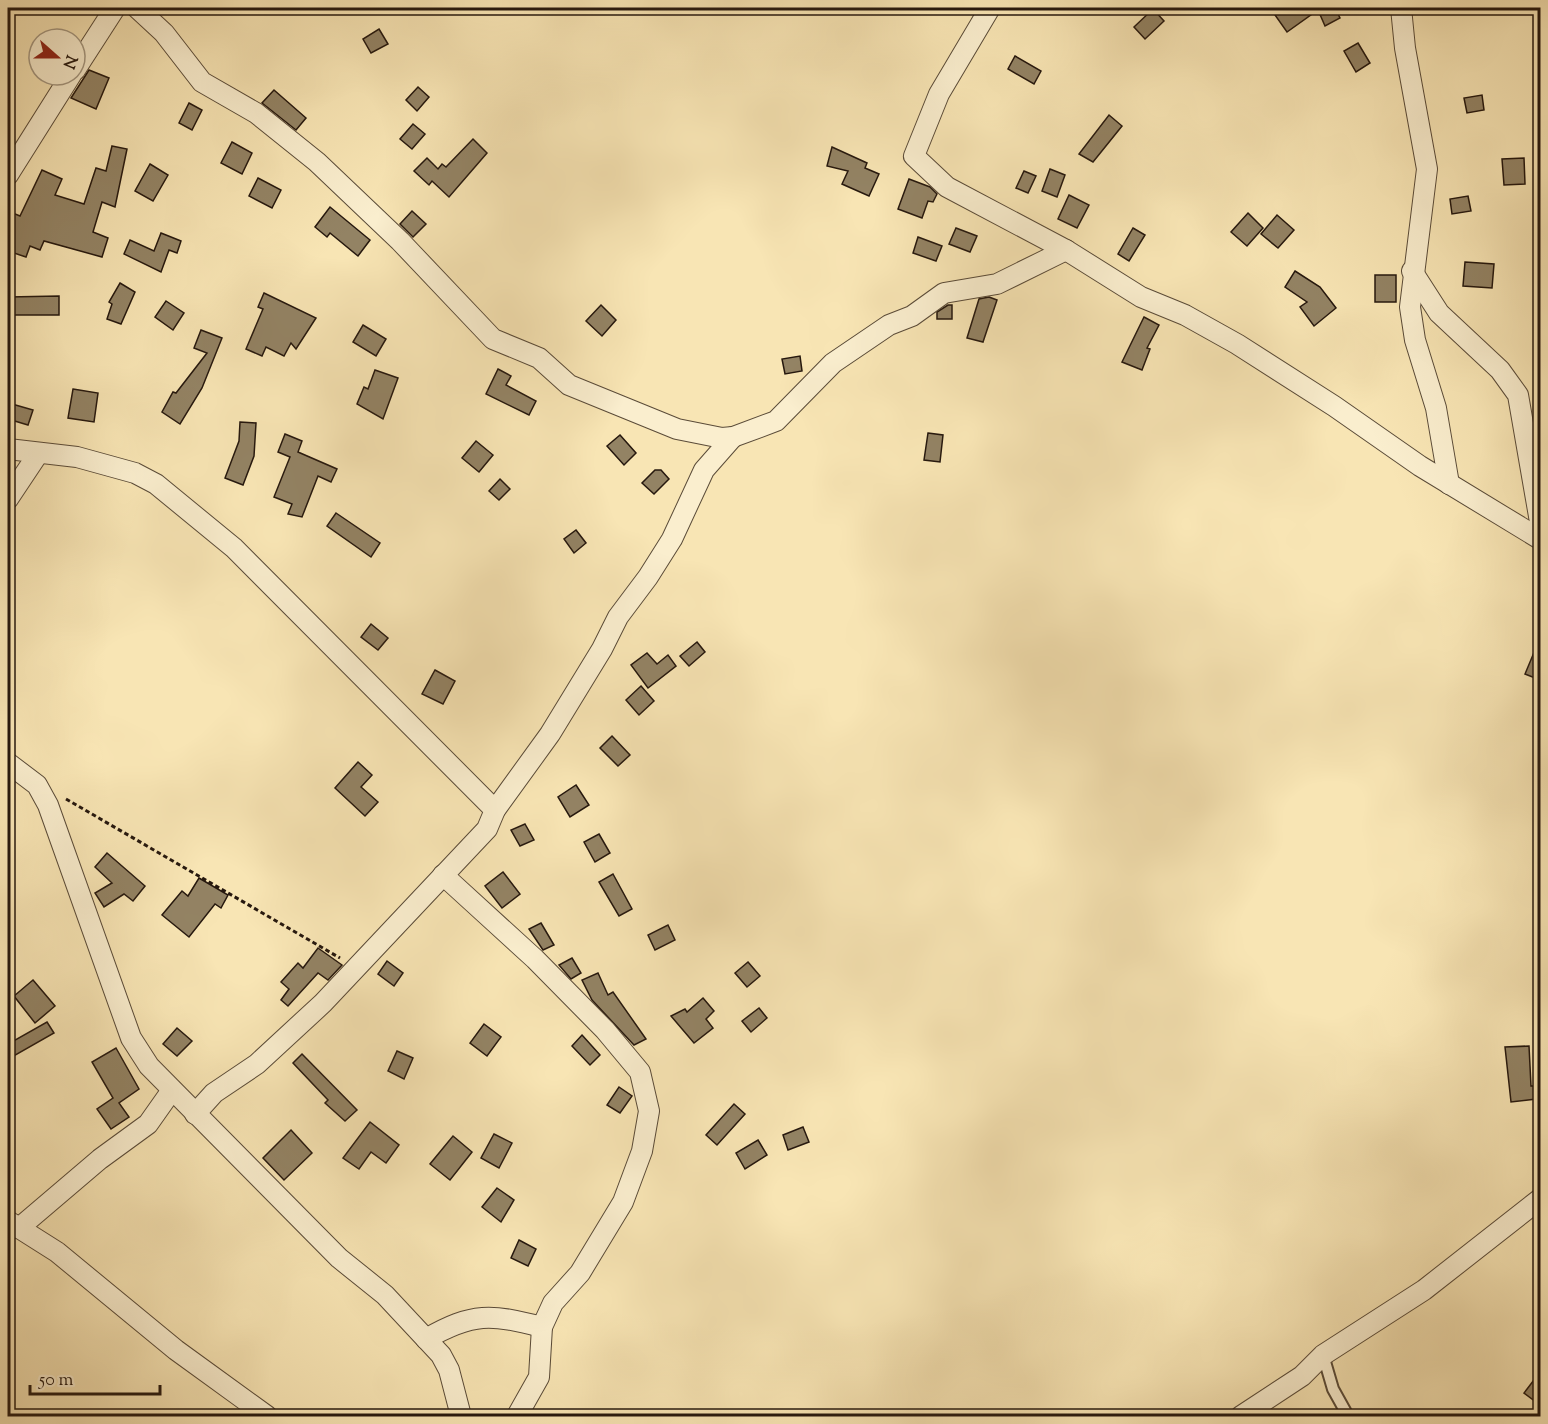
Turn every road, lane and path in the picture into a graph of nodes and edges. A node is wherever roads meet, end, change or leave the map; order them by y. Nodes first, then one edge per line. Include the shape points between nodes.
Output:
1 (115, 8) edge
2 (136, 8) edge
3 (990, 8) edge
4 (1401, 8) edge
5 (87, 51) edge
6 (63, 87) edge
7 (8, 175) edge
8 (1066, 250) junction
9 (1412, 271) junction
10 (733, 437) junction
11 (8, 449) edge
12 (38, 454) junction
13 (1449, 484) junction
14 (8, 499) edge
15 (1540, 522) edge
16 (1540, 539) edge
17 (8, 763) edge
18 (37, 785) junction
19 (495, 810) junction
20 (443, 875) junction
21 (355, 967) junction
22 (172, 1090) junction
23 (195, 1114) junction
24 (1540, 1199) edge
25 (13, 1224) edge
26 (542, 1327) junction
27 (426, 1339) junction
28 (1323, 1355) junction
29 (267, 1416) edge
30 (461, 1416) edge
31 (517, 1416) edge
32 (1241, 1416) edge
33 (1348, 1416) edge

1 - 5 street
2 - 10 street via 164,33 202,82 256,113 317,162 400,241 493,339 534,355 569,385 620,404 651,421 702,435
3 - 8 street via 939,94 914,156 947,187
4 - 9 street via 1427,169
6 - 7 street
8 - 10 street via 997,284 944,293 912,316 863,340 833,363 776,421
8 - 13 street via 1141,297 1185,315 1237,344
9 - 13 street via 1410,307 1415,340 1436,408
9 - 15 street via 1439,313 1500,370 1518,395
10 - 19 street via 704,470 672,539 618,617 550,734
11 - 12 street
12 - 14 street
12 - 19 street via 107,464 156,484 234,548
13 - 16 street
17 - 18 street
18 - 21 path
18 - 22 street via 48,805 131,1038 149,1066
19 - 20 street via 487,829
20 - 21 street
20 - 26 street via 606,1030 640,1072 649,1111 642,1151 624,1203 580,1273 553,1303
21 - 23 street via 290,1035 257,1064 214,1093
22 - 23 street
22 - 25 street via 148,1124
23 - 27 street
24 - 28 street via 1424,1290
25 - 29 street via 57,1252 176,1350
26 - 27 street via 482,1316
26 - 31 street via 539,1377
27 - 30 street via 449,1370
28 - 32 street via 1302,1376
28 - 33 lane

